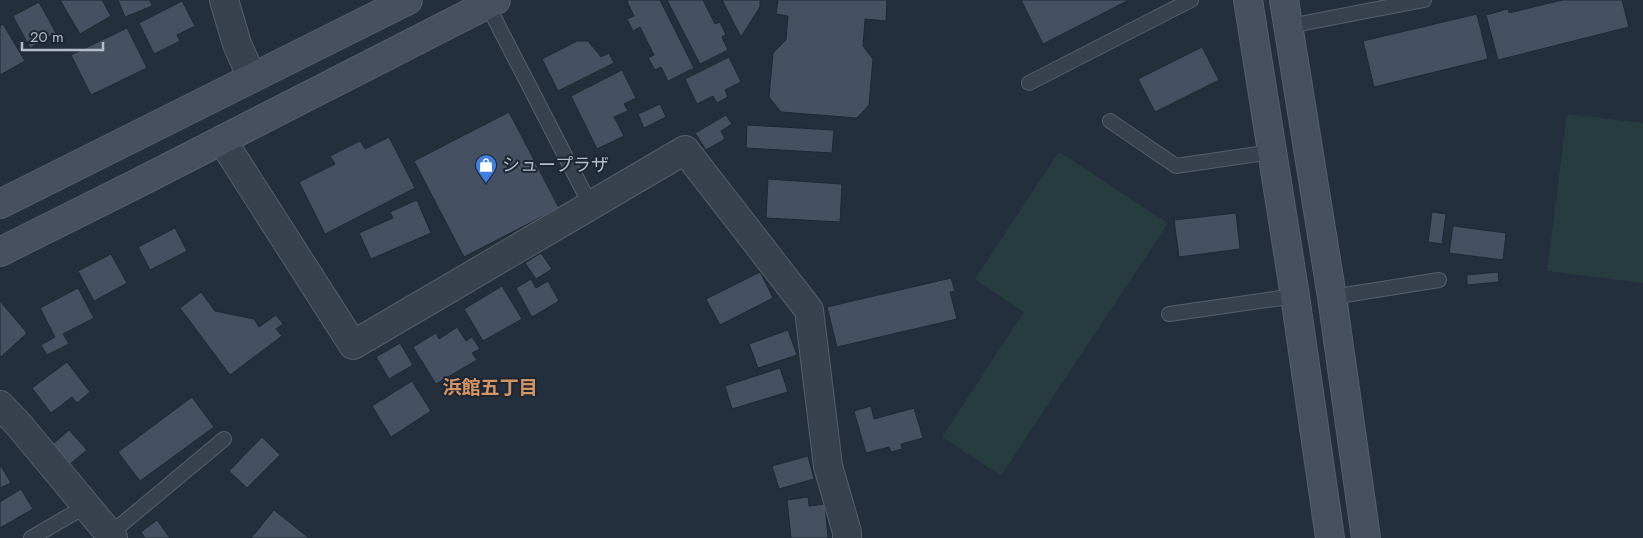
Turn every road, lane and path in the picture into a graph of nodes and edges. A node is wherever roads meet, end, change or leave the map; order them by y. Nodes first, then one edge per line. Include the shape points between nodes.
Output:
1 (224, 0) edge
2 (1192, 0) edge
3 (1248, 0) edge
4 (1424, 0) edge
5 (491, 2) edge
6 (391, 4) edge
7 (1286, 13) edge
8 (252, 78) junction
9 (1029, 83) dead end
10 (1110, 121) dead end
11 (222, 140) junction
12 (1272, 152) junction
13 (0, 204) edge
14 (591, 206) junction
15 (0, 252) edge
16 (1439, 280) dead end
17 (1295, 296) junction
18 (1332, 297) junction
19 (1169, 314) dead end
20 (0, 405) edge
21 (224, 439) dead end
22 (86, 506) junction
23 (111, 536) edge
24 (31, 538) edge
25 (847, 538) edge
26 (1330, 538) edge
27 (1366, 538) edge

1 - 8 street via 237,44
2 - 9 lane
3 - 12 street
4 - 7 lane
5 - 11 street
5 - 14 lane
6 - 8 street
7 - 18 street
8 - 13 street
10 - 12 lane via 1176,166
11 - 14 street via 353,345
11 - 15 street
12 - 17 street
14 - 25 street via 685,150 809,310 828,466
16 - 18 lane
17 - 19 lane
17 - 26 street
18 - 27 street
20 - 22 street
21 - 23 lane
22 - 23 street
22 - 24 lane

